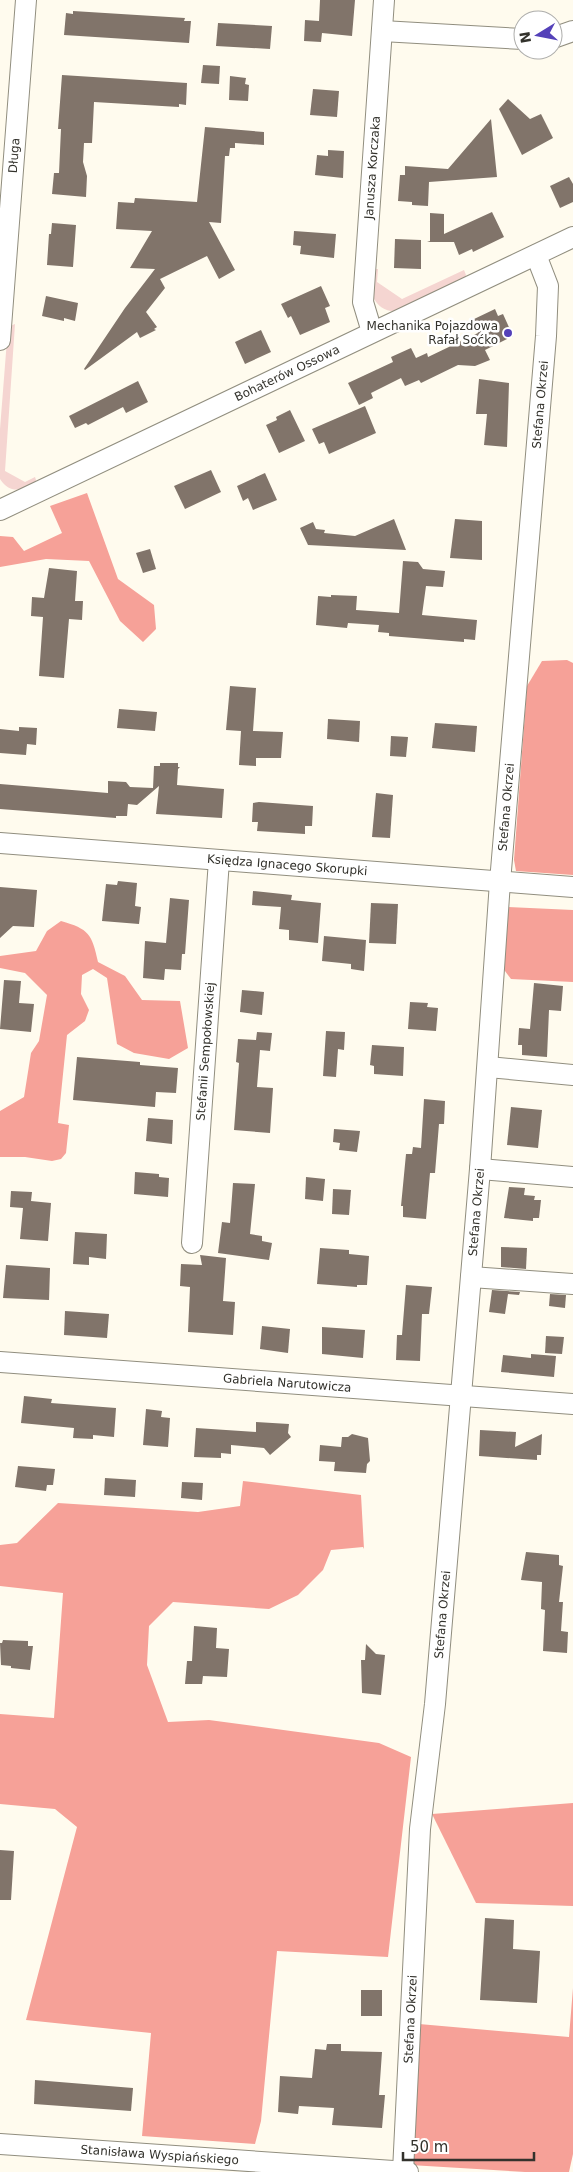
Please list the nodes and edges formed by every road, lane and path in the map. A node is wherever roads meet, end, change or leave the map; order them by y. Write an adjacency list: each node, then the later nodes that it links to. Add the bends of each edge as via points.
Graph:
1 (26, 0): 8 (street, Długa)
2 (384, 0): 3 (street, Janusza Korczaka)
3 (382, 31): 4 (street); 7 (street, Janusza Korczaka, via 363,302)
4 (513, 38)
5 (573, 237): 6 (street, Bohaterów Ossowa)
6 (536, 255): 7 (street, Bohaterów Ossowa); 12 (street, Stefana Okrzei, via 548,286 546,336)
7 (372, 332): 9 (street, Bohaterów Ossowa)
8 (0, 340)
9 (0, 510)
10 (0, 843): 11 (street, Księdza Ignacego Skorupki)
11 (219, 860): 12 (street, Księdza Ignacego Skorupki); 18 (street, Stefanii Sempołowskiej)
12 (500, 882): 13 (street, Księdza Ignacego Skorupki); 14 (street, Stefana Okrzei)
13 (573, 888)
14 (488, 1066): 15 (street); 16 (street, Stefana Okrzei)
15 (573, 1075)
16 (480, 1169): 17 (street); 19 (street, Stefana Okrzei)
17 (573, 1177)
18 (192, 1243)
19 (471, 1277): 20 (street); 22 (street, Stefana Okrzei)
20 (573, 1284)
21 (0, 1362): 22 (street, Gabriela Narutowicza)
22 (460, 1396): 23 (street, Gabriela Narutowicza); 25 (street, Stefana Okrzei, via 435,1704 420,1830)
23 (573, 1404)
24 (0, 2144): 25 (street, Stanisława Wyspiańskiego)
25 (403, 2172): 26 (street, Stanisława Wyspiańskiego)
26 (408, 2172)

